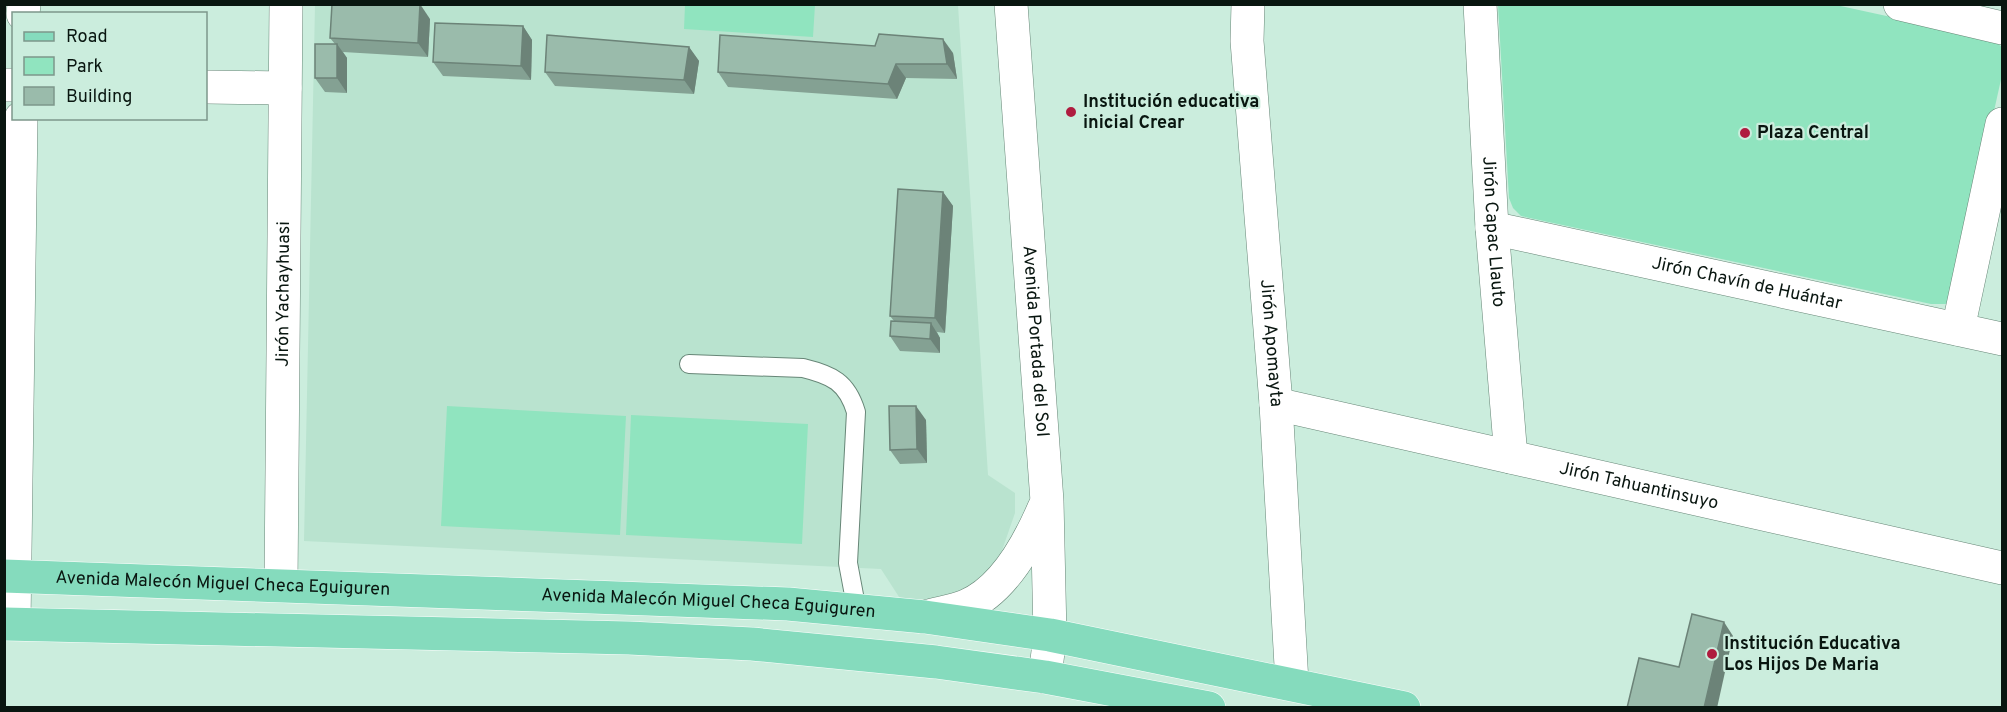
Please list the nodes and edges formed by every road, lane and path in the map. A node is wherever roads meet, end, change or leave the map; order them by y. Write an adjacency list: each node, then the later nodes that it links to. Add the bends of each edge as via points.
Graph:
1 (286, 4): 8 (street, Jirón Yachayhuasi)
2 (1011, 4): 18 (street, Avenida Portada del Sol)
3 (1248, 4): 16 (street, Jirón Apomayta, via 1247,41)
4 (1480, 4): 11 (street, Jirón Capac Llauto)
5 (1900, 4): 6 (street)
6 (2002, 28)
7 (207, 87): 8 (street)
8 (285, 88): 21 (street, Jirón Yachayhuasi)
9 (21, 120): 12 (street)
10 (2002, 123): 13 (street)
11 (1492, 228): 13 (street, Jirón Chavín de Huántar); 17 (street, Jirón Capac Llauto)
12 (11, 320): 20 (street)
13 (1958, 329): 14 (street, Jirón Chavín de Huántar)
14 (2002, 339)
15 (689, 364): 22 (lane, via 803,368 839,382 850,394 856,412 848,563)
16 (1276, 405): 17 (street, Jirón Tahuantinsuyo); 27 (street, Jirón Apomayta)
17 (1511, 457): 19 (street, Jirón Tahuantinsuyo)
18 (1047, 501): 23 (street, via 1017,562 995,585 968,605); 25 (street, Avenida Portada del Sol)
19 (2002, 568)
20 (10, 576): 21 (main road, Avenida Malecón Miguel Checa Eguiguren); 24 (street)
21 (281, 585): 22 (main road, Avenida Malecón Miguel Checa Eguiguren, via 788,604)
22 (856, 610): 23 (main road, Avenida Malecón Miguel Checa Eguiguren)
23 (925, 617): 25 (main road, Avenida Malecón Miguel Checa Eguiguren)
24 (9, 624): 26 (main road, Avenida Malecón Miguel Checa Eguiguren, via 752,644)
25 (1050, 635): 26 (street, Avenida Portada del Sol); 27 (main road, Avenida Malecón Miguel Checa Eguiguren)
26 (1045, 677): 28 (main road, Avenida Malecón Miguel Checa Eguiguren)
27 (1292, 683): 29 (main road, Avenida Malecón Miguel Checa Eguiguren)
28 (1209, 708)
29 (1404, 708)

